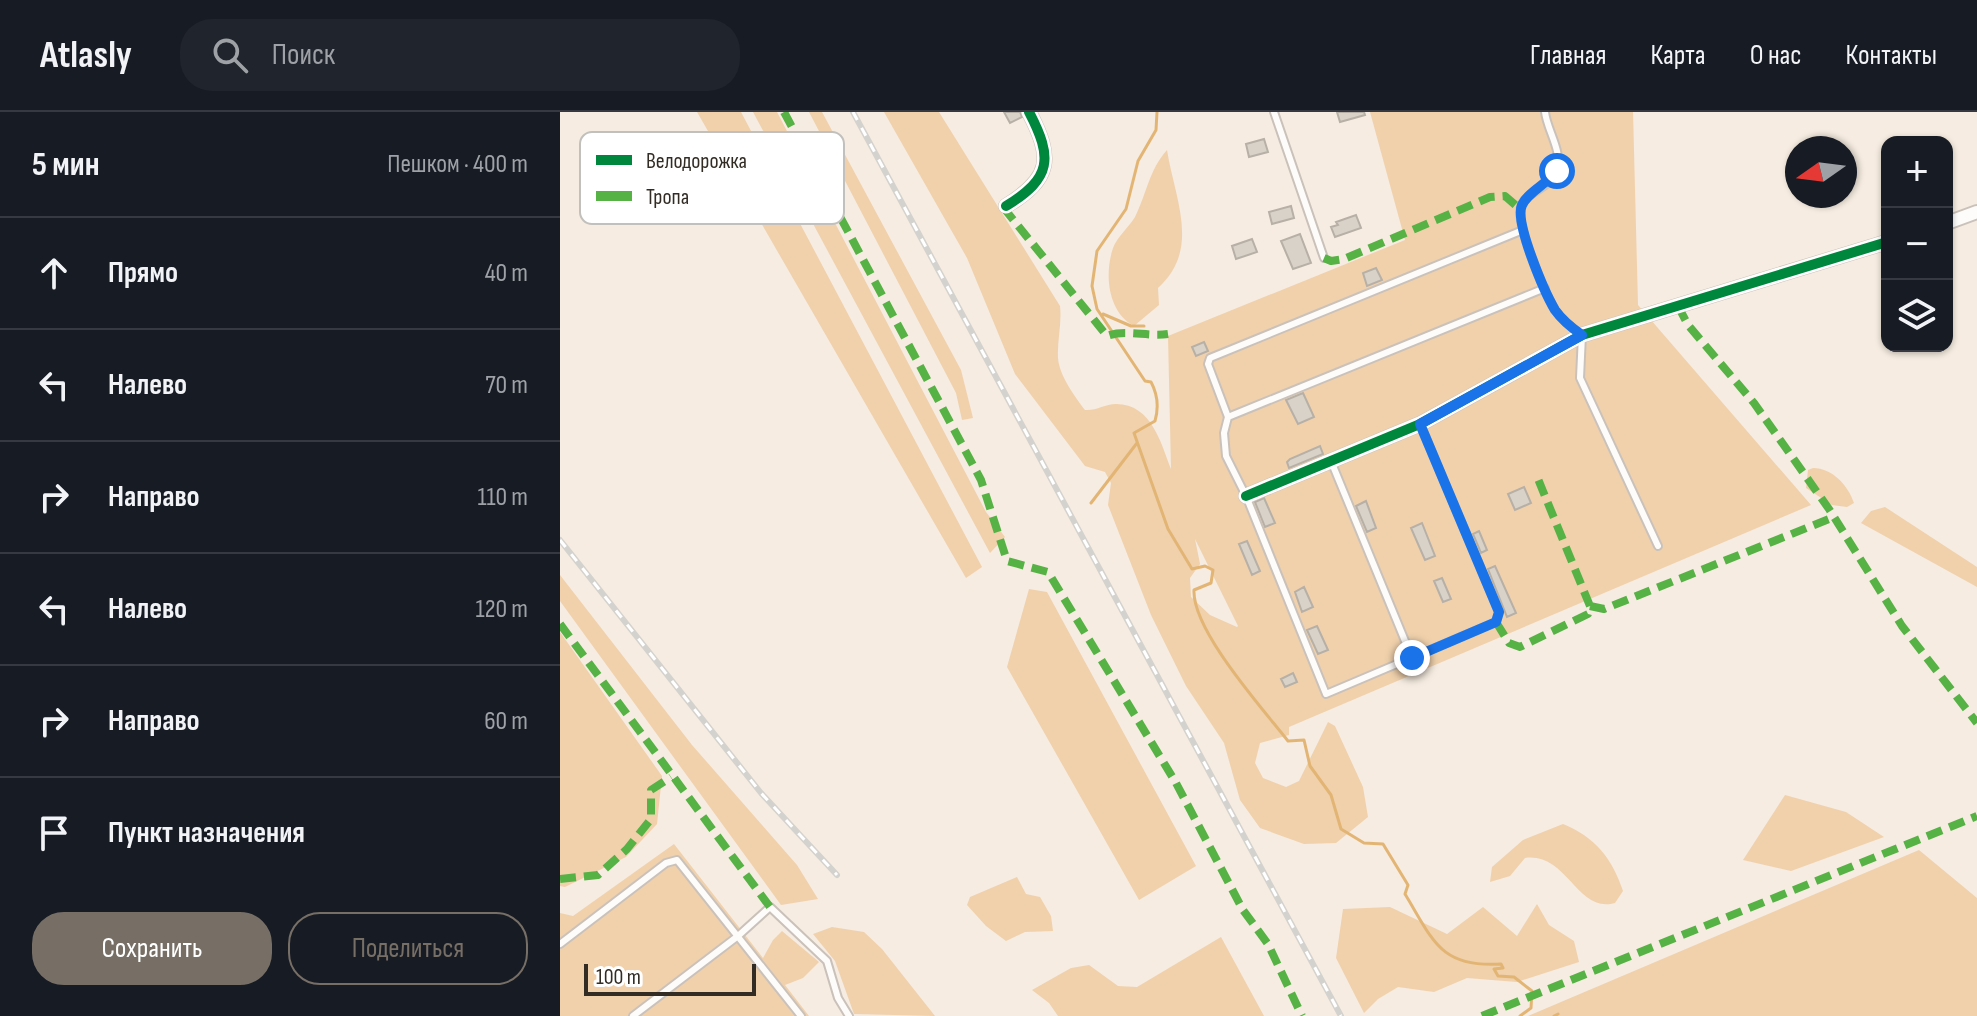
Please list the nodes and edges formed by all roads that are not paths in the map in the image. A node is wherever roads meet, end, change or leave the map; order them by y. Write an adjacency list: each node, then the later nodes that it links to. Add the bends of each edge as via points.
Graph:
1 (1029, 112): 4 (street, via 1047,156 1043,175 1029,192)
2 (1274, 112): 9 (lane)
3 (1545, 112): 7 (lane, via 1558,154 1557,171 1524,200)
4 (1006, 206)
5 (1977, 212): 6 (street)
6 (1953, 221)
7 (1523, 230): 10 (lane); 12 (lane, via 1215,353 1208,364)
8 (1881, 244): 11 (street)
9 (1324, 258)
10 (1545, 288): 11 (lane, via 1556,312); 12 (lane)
11 (1582, 335): 13 (street); 16 (lane, via 1580,378)
12 (1228, 417): 15 (lane, via 1226,456)
13 (1420, 424): 14 (street); 17 (lane, via 1499,612 1496,622)
14 (1331, 461): 15 (street); 17 (lane)
15 (1246, 496): 17 (lane, via 1326,694)
16 (1658, 546)
17 (1412, 658)
18 (738, 936): 19 (lane, via 683,864 672,861); 20 (lane); 21 (lane); 22 (lane, via 770,907 827,961)
19 (560, 944)
20 (796, 1014)
21 (633, 1016)
22 (849, 1016)

